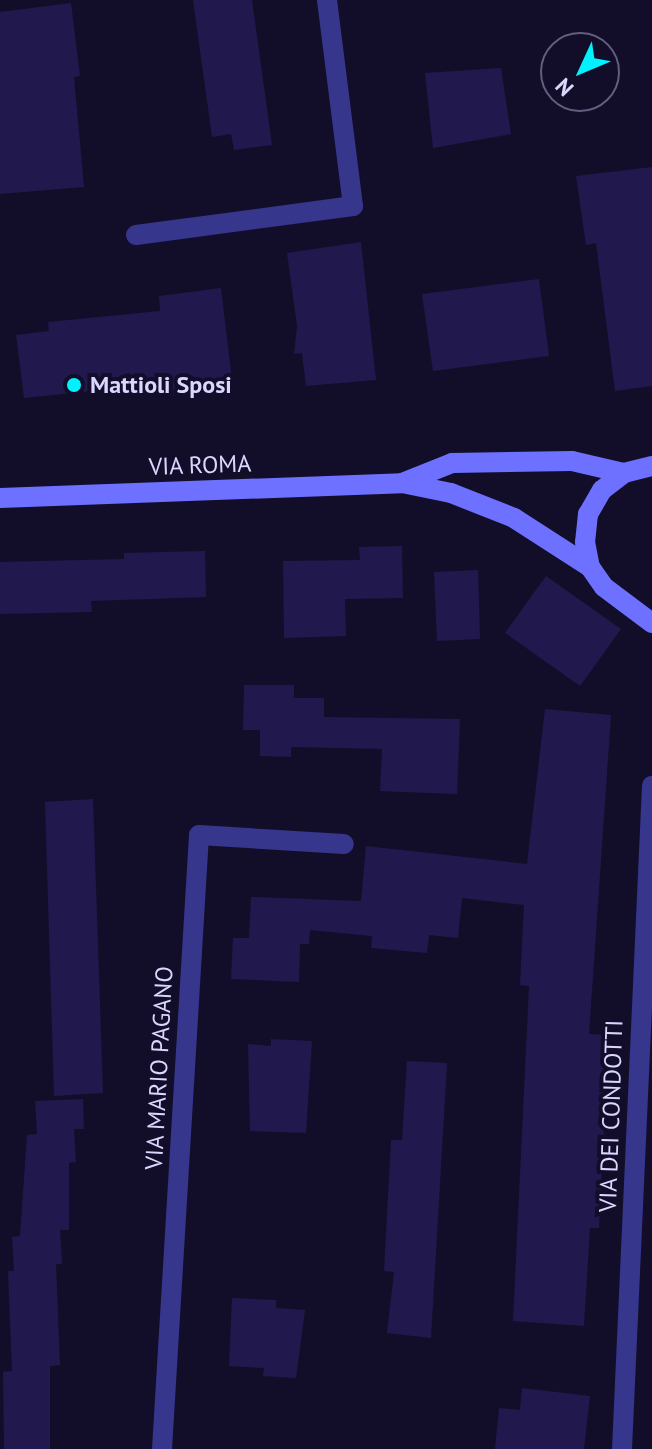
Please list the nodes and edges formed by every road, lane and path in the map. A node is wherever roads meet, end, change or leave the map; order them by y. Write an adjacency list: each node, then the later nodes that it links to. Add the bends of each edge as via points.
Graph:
1 (327, 0): 2 (street, via 353,206)
2 (136, 235)
3 (652, 466): 4 (main road)
4 (624, 473): 5 (main road, VIA ROMA, via 572,461 452,463); 7 (main road, via 602,490 588,514 585,542)
5 (402, 483): 6 (main road, VIA ROMA); 7 (main road, VIA ROMA, via 451,493 514,518)
6 (0, 498)
7 (590, 567): 8 (main road, VIA ROMA, via 624,607)
8 (652, 623)
9 (652, 786): 12 (street, VIA DEI CONDOTTI)
10 (344, 844): 11 (street, VIA MARIO PAGANO, via 199,835)
11 (162, 1449)
12 (622, 1449)

